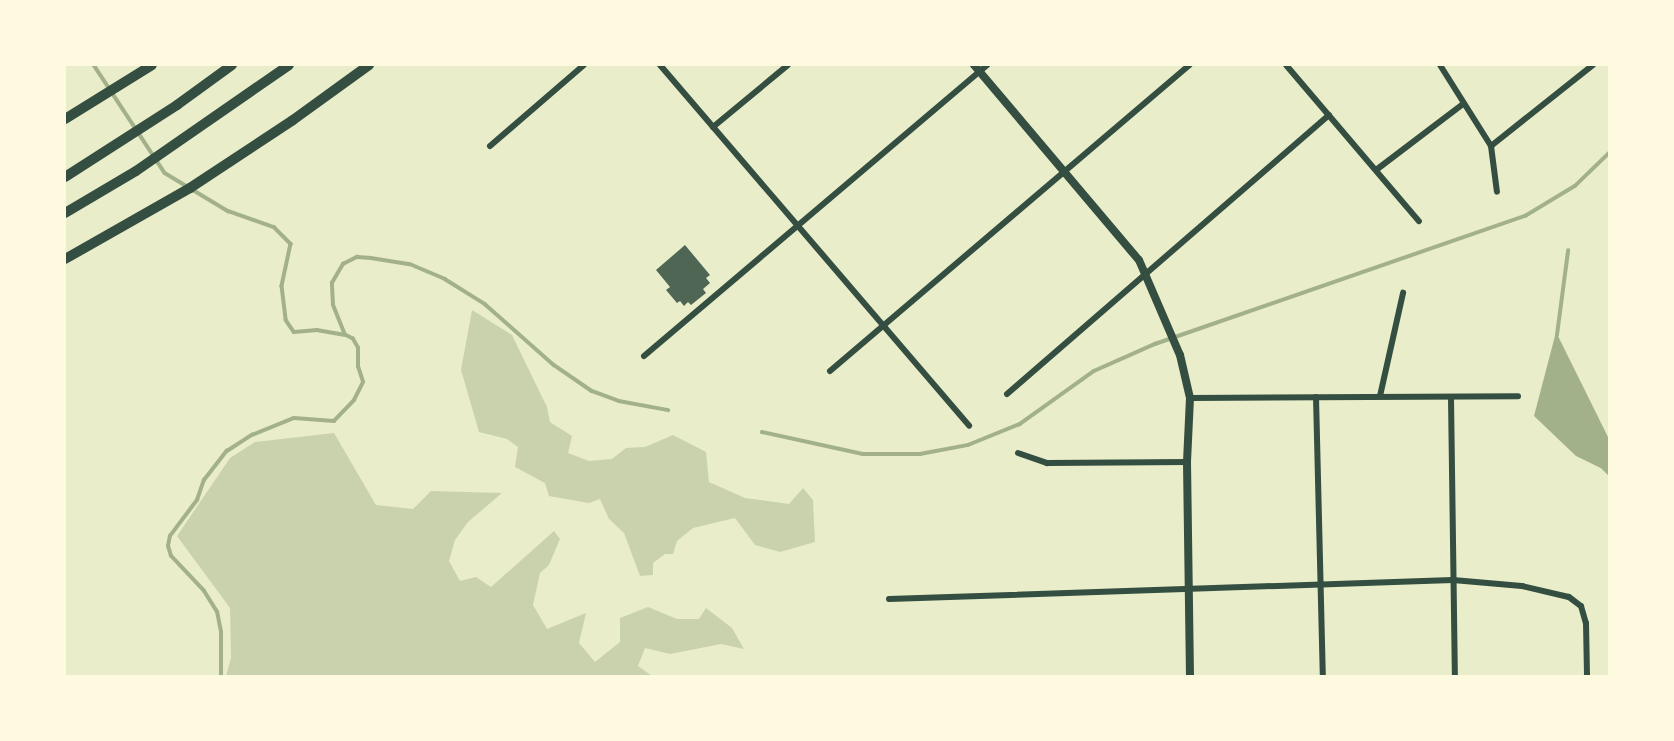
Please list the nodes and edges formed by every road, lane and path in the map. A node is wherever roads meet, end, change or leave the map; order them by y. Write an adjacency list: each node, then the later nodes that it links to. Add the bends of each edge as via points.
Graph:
1 (232, 65): 21 (highway)
2 (289, 65): 23 (highway, via 136,171)
3 (369, 65): 26 (main road, via 190,188)
4 (584, 65): 17 (street)
5 (660, 65): 16 (street)
6 (788, 65): 16 (street)
7 (1190, 65): 20 (street)
8 (1286, 65): 14 (street)
9 (1440, 65): 13 (street)
10 (1593, 65): 18 (street)
11 (980, 67): 20 (street); 25 (street)
12 (148, 68): 15 (main road)
13 (1463, 104): 18 (street); 19 (street)
14 (1329, 115): 19 (street); 27 (street)
15 (65, 119)
16 (713, 127): 25 (street)
17 (490, 146)
18 (1491, 146): 22 (street)
19 (1377, 170): 24 (street)
20 (1065, 173): 27 (street); 29 (street)
21 (65, 177)
22 (1497, 192)
23 (65, 213)
24 (1419, 220)
25 (797, 226): 29 (street); 30 (street)
26 (65, 259)
27 (1147, 272): 32 (street); 36 (street, via 1180,355)
28 (1403, 293): 33 (street)
29 (884, 326): 31 (street); 38 (street)
30 (644, 356)
31 (830, 372)
32 (1007, 394)
33 (1380, 396): 35 (street); 37 (street)
34 (1518, 396): 37 (street)
35 (1316, 397): 36 (street); 42 (street)
36 (1190, 398): 40 (street)
37 (1451, 398): 41 (street)
38 (969, 426)
39 (1018, 453): 40 (street, via 1047,463)
40 (1187, 462): 43 (street)
41 (1453, 580): 42 (street); 47 (street); 48 (street, via 1522,586 1569,597 1581,606 1586,622)
42 (1321, 583): 43 (street); 46 (street)
43 (1190, 589): 44 (street); 45 (street)
44 (889, 599)
45 (1190, 676)
46 (1323, 676)
47 (1455, 676)
48 (1587, 676)

